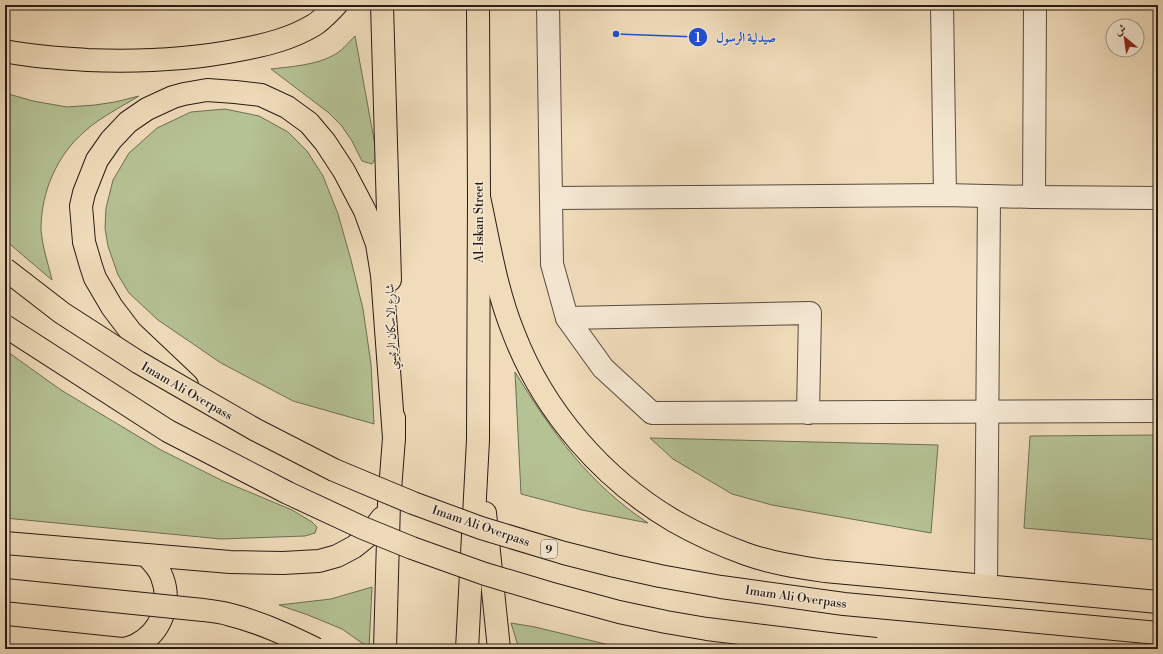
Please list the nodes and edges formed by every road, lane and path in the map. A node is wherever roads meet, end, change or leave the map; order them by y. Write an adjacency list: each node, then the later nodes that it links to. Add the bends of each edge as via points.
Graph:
1 (336, 5): 7 (main road, via 315,25 293,36 265,45 224,53 171,60 112,61 57,58)
2 (382, 5): 21 (main road, شارع الاسكان الرئيسي)
3 (478, 5): 10 (main road, Al-Iskan Street)
4 (548, 5): 11 (street)
5 (942, 5): 8 (street)
6 (1035, 5): 12 (street)
7 (6, 50)
8 (945, 195): 9 (street); 11 (street)
9 (989, 196): 12 (street); 19 (street)
10 (480, 197): 22 (main road, Al-Iskan Street); 26 (main road, via 499,292 514,335 533,376 557,414 582,445 610,474 641,499 674,521 710,540 786,565)
11 (552, 198): 15 (street, via 552,264)
12 (1034, 198): 13 (street)
13 (1158, 198)
14 (5, 269): 17 (main road, Imam Ali Overpass / 9, bridge, via 62,313 138,362)
15 (567, 318): 20 (street, via 603,368 652,414); 20 (street, via 810,313)
16 (5, 326): 36 (main road, bridge, via 168,431 288,493 412,548 485,574 646,618 707,629)
17 (204, 400): 21 (main road, bridge, via 131,332 112,307 91,266 84,242 81,206 97,160 120,129 138,114 184,94 207,90 260,95 287,107 309,123 344,171 365,210 377,244 382,275); 29 (main road, Imam Ali Overpass / 9, bridge, via 334,470 413,503 481,528 608,564 721,587 844,604)
18 (1158, 411): 19 (street)
19 (987, 412): 20 (street); 26 (street)
20 (808, 413)
21 (394, 438): 23 (main road, شارع الاسكان الرئيسي)
22 (478, 440): 34 (main road); 35 (main road)
23 (389, 503): 25 (main road, via 381,520 359,543 337,556 319,561 230,562); 33 (main road, شارع الاسكان الرئيسي)
24 (5, 543): 25 (main road)
25 (146, 555): 31 (main road, via 155,564 166,589 163,616 148,637 136,645)
26 (986, 586): 28 (main road)
27 (5, 590): 32 (main road, bridge, via 230,614 253,621)
28 (1158, 602)
29 (1158, 633)
30 (5, 637): 31 (main road)
31 (123, 649)
32 (316, 649)
33 (385, 649)
34 (467, 649)
35 (499, 649)
36 (876, 649)

